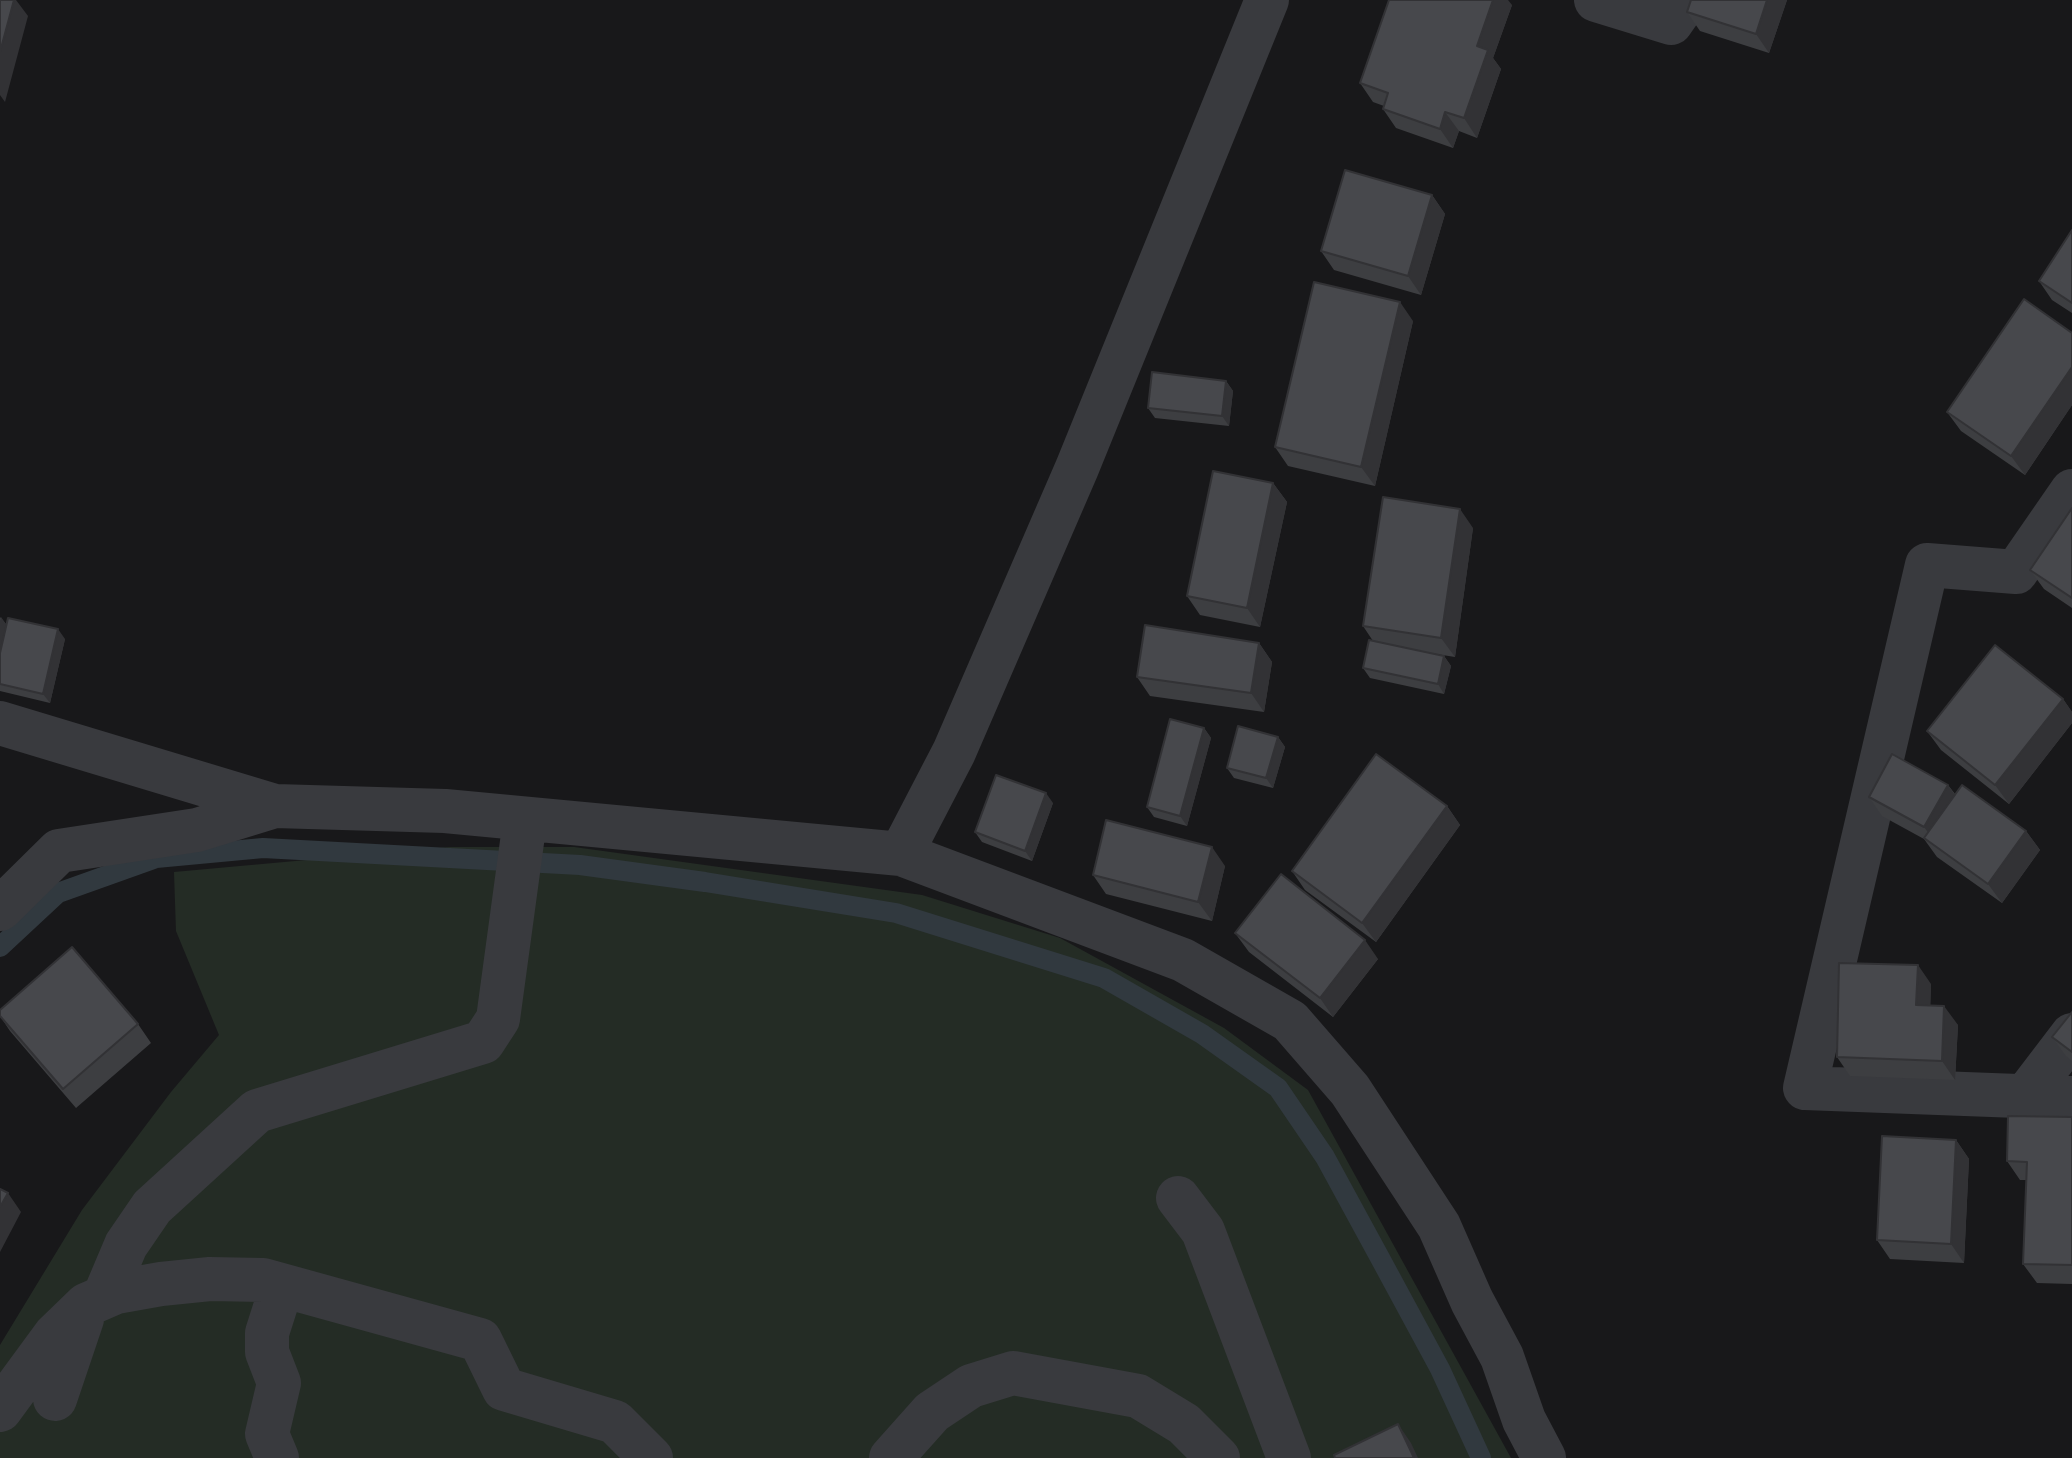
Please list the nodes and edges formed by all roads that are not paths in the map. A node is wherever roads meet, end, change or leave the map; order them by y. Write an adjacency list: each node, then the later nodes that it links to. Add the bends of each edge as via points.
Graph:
1 (1267, 0): 8 (street, via 1077,468 954,752)
2 (1596, 0): 3 (street, via 1671,23)
3 (1687, 0)
4 (2072, 491): 11 (street, via 2016,572 1927,565 1805,1088)
5 (0, 723): 6 (street)
6 (275, 806): 7 (street, via 445,811); 9 (street, via 197,830 59,851)
7 (525, 820): 8 (street); 15 (street, via 498,1019 483,1042 257,1111 152,1207)
8 (901, 854): 23 (street, via 1183,960 1290,1021 1350,1090 1439,1226)
9 (0, 909)
10 (2072, 1035): 11 (street)
11 (2027, 1094): 12 (street)
12 (2072, 1098)
13 (1178, 1198): 22 (street, via 1203,1231)
14 (282, 1286): 15 (street, via 263,1280 210,1279 161,1284); 18 (street, via 267,1333 267,1352 279,1383 267,1434); 19 (street, via 480,1340 504,1389 615,1422)
15 (95, 1301): 16 (street); 17 (street, via 55,1335)
16 (55, 1399)
17 (0, 1410)
18 (277, 1458)
19 (651, 1458)
20 (891, 1458): 21 (street, via 932,1412 971,1386 1013,1373 1138,1396 1184,1424)
21 (1218, 1458)
22 (1289, 1458)
23 (1544, 1458)

